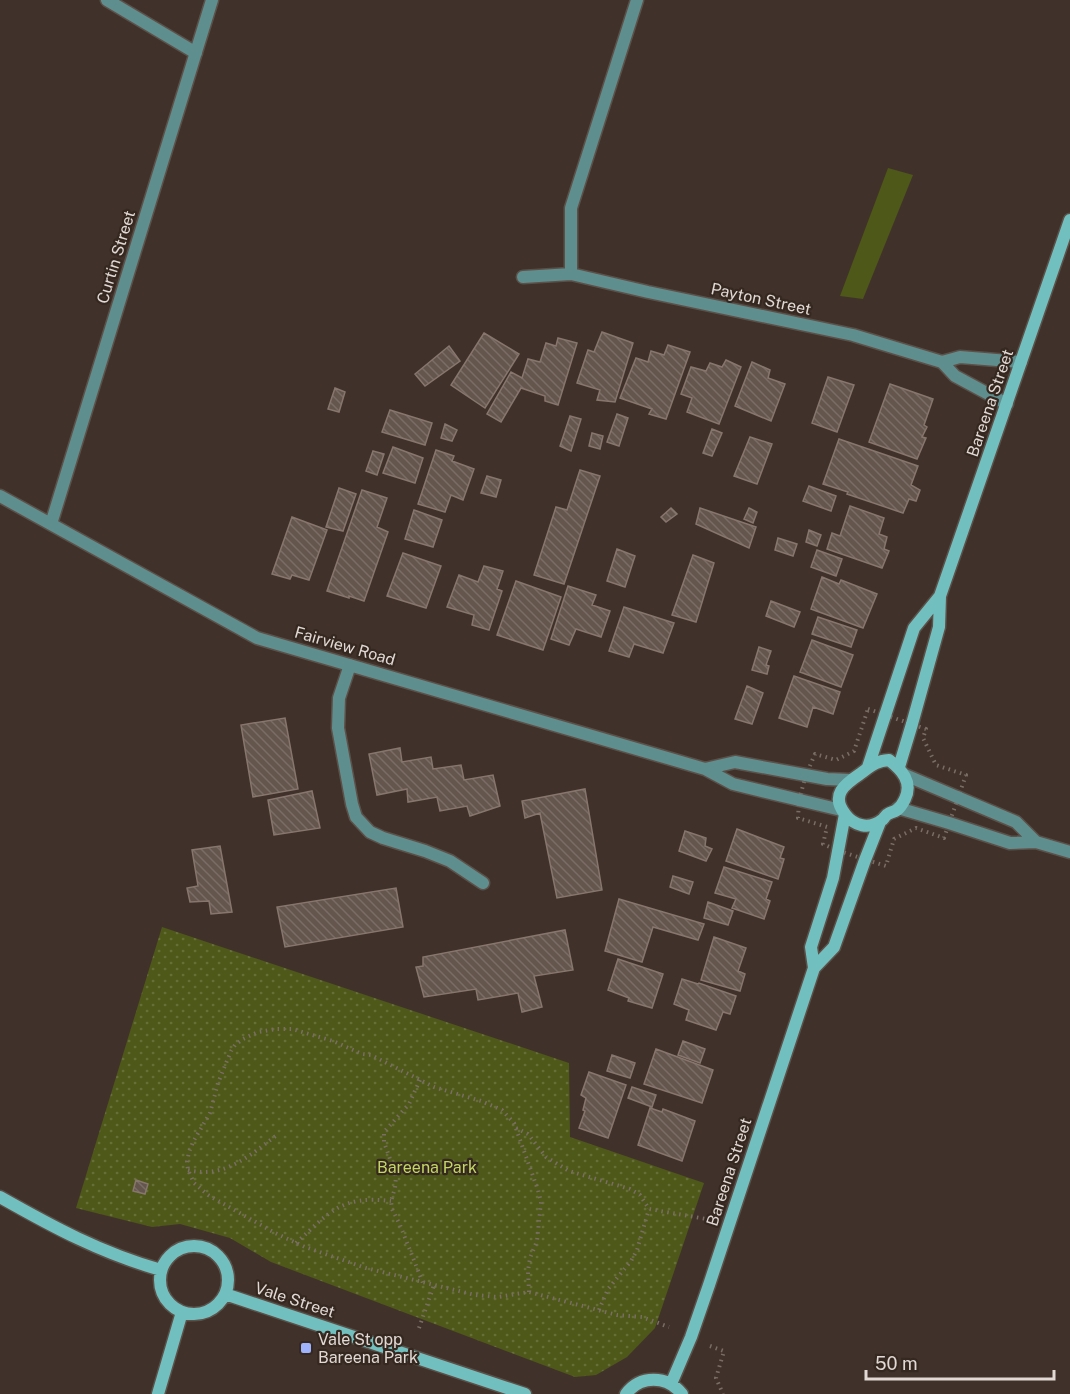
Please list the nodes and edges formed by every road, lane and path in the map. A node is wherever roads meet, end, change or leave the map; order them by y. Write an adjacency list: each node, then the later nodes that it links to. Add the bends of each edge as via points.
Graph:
1 (106, 0): 4 (street)
2 (212, 0): 4 (street, Curtin Street)
3 (637, 0): 6 (street, via 571,208)
4 (196, 53): 12 (street, Curtin Street)
5 (1070, 220): 9 (main road, Bareena Street)
6 (571, 274): 7 (street, Payton Street); 8 (street, Payton Street, via 853,335)
7 (523, 277)
8 (942, 362): 9 (street, Payton Street, via 960,357); 10 (street, Payton Street, via 955,376)
9 (1021, 362): 10 (main road, Bareena Street)
10 (1007, 404): 13 (main road, Bareena Street)
11 (0, 496): 12 (street, Fairview Road)
12 (51, 524): 14 (street, Fairview Road, via 257,638)
13 (940, 596): 15 (main road, Bareena Street, via 914,628); 17 (main road, Bareena Street, via 939,627)
14 (350, 665): 16 (street, Fairview Road); 24 (street, via 339,698 338,728 356,817 370,832 450,861)
15 (868, 767): 17 (main road, via 889,760); 18 (main road)
16 (705, 769): 18 (street, Fairview Road, via 735,762); 20 (street, Fairview Road, via 733,783)
17 (902, 771): 19 (main road, via 908,785 907,795); 22 (street, via 1016,822)
18 (849, 780): 20 (main road, via 839,799)
19 (898, 808): 21 (main road); 22 (street, via 1010,843)
20 (843, 812): 21 (main road, via 861,826); 25 (main road, Bareena Street, via 833,878 811,947)
21 (880, 822): 25 (main road, Bareena Street, via 834,947)
22 (1036, 842): 23 (street)
23 (1070, 852)
24 (483, 883)
25 (814, 968): 33 (main road, Bareena Street)
26 (420, 1080): 27 (path, via 502,1110); 29 (path, via 371,1055 314,1035 292,1029 258,1032 231,1051 210,1113 189,1152); 31 (path, via 409,1104 384,1132 396,1176)
27 (516, 1128): 32 (path, via 528,1134 546,1157 569,1171 630,1189 640,1195); 38 (path, via 541,1202 537,1240 528,1271)
28 (277, 1135): 29 (path, via 232,1167 201,1173)
29 (188, 1170): 34 (path, via 194,1183 208,1194)
30 (0, 1197): 35 (main road, via 88,1244)
31 (391, 1201): 34 (path, via 354,1201 340,1206); 36 (path)
32 (649, 1209): 33 (path); 40 (path, via 637,1250 608,1289)
33 (730, 1223): 45 (main road, Bareena Street)
34 (296, 1243): 36 (path)
35 (161, 1270): 39 (main road, via 173,1251 183,1246 206,1247 223,1261 228,1283); 41 (main road, via 159,1280 165,1300)
36 (423, 1283): 37 (path)
37 (434, 1285): 38 (path, via 498,1297); 43 (path)
38 (529, 1292): 40 (path)
39 (225, 1294): 41 (main road, via 212,1309); 47 (main road, Vale Street)
40 (599, 1310): 42 (path, via 642,1317)
41 (182, 1312): 46 (main road)
42 (669, 1327)
43 (419, 1328)
44 (710, 1346): 50 (path, via 724,1350 716,1378)
45 (671, 1384): 48 (main road, via 648,1380 637,1383); 49 (main road)
46 (158, 1394)
47 (525, 1394)
48 (626, 1394)
49 (682, 1394)
50 (723, 1394)

